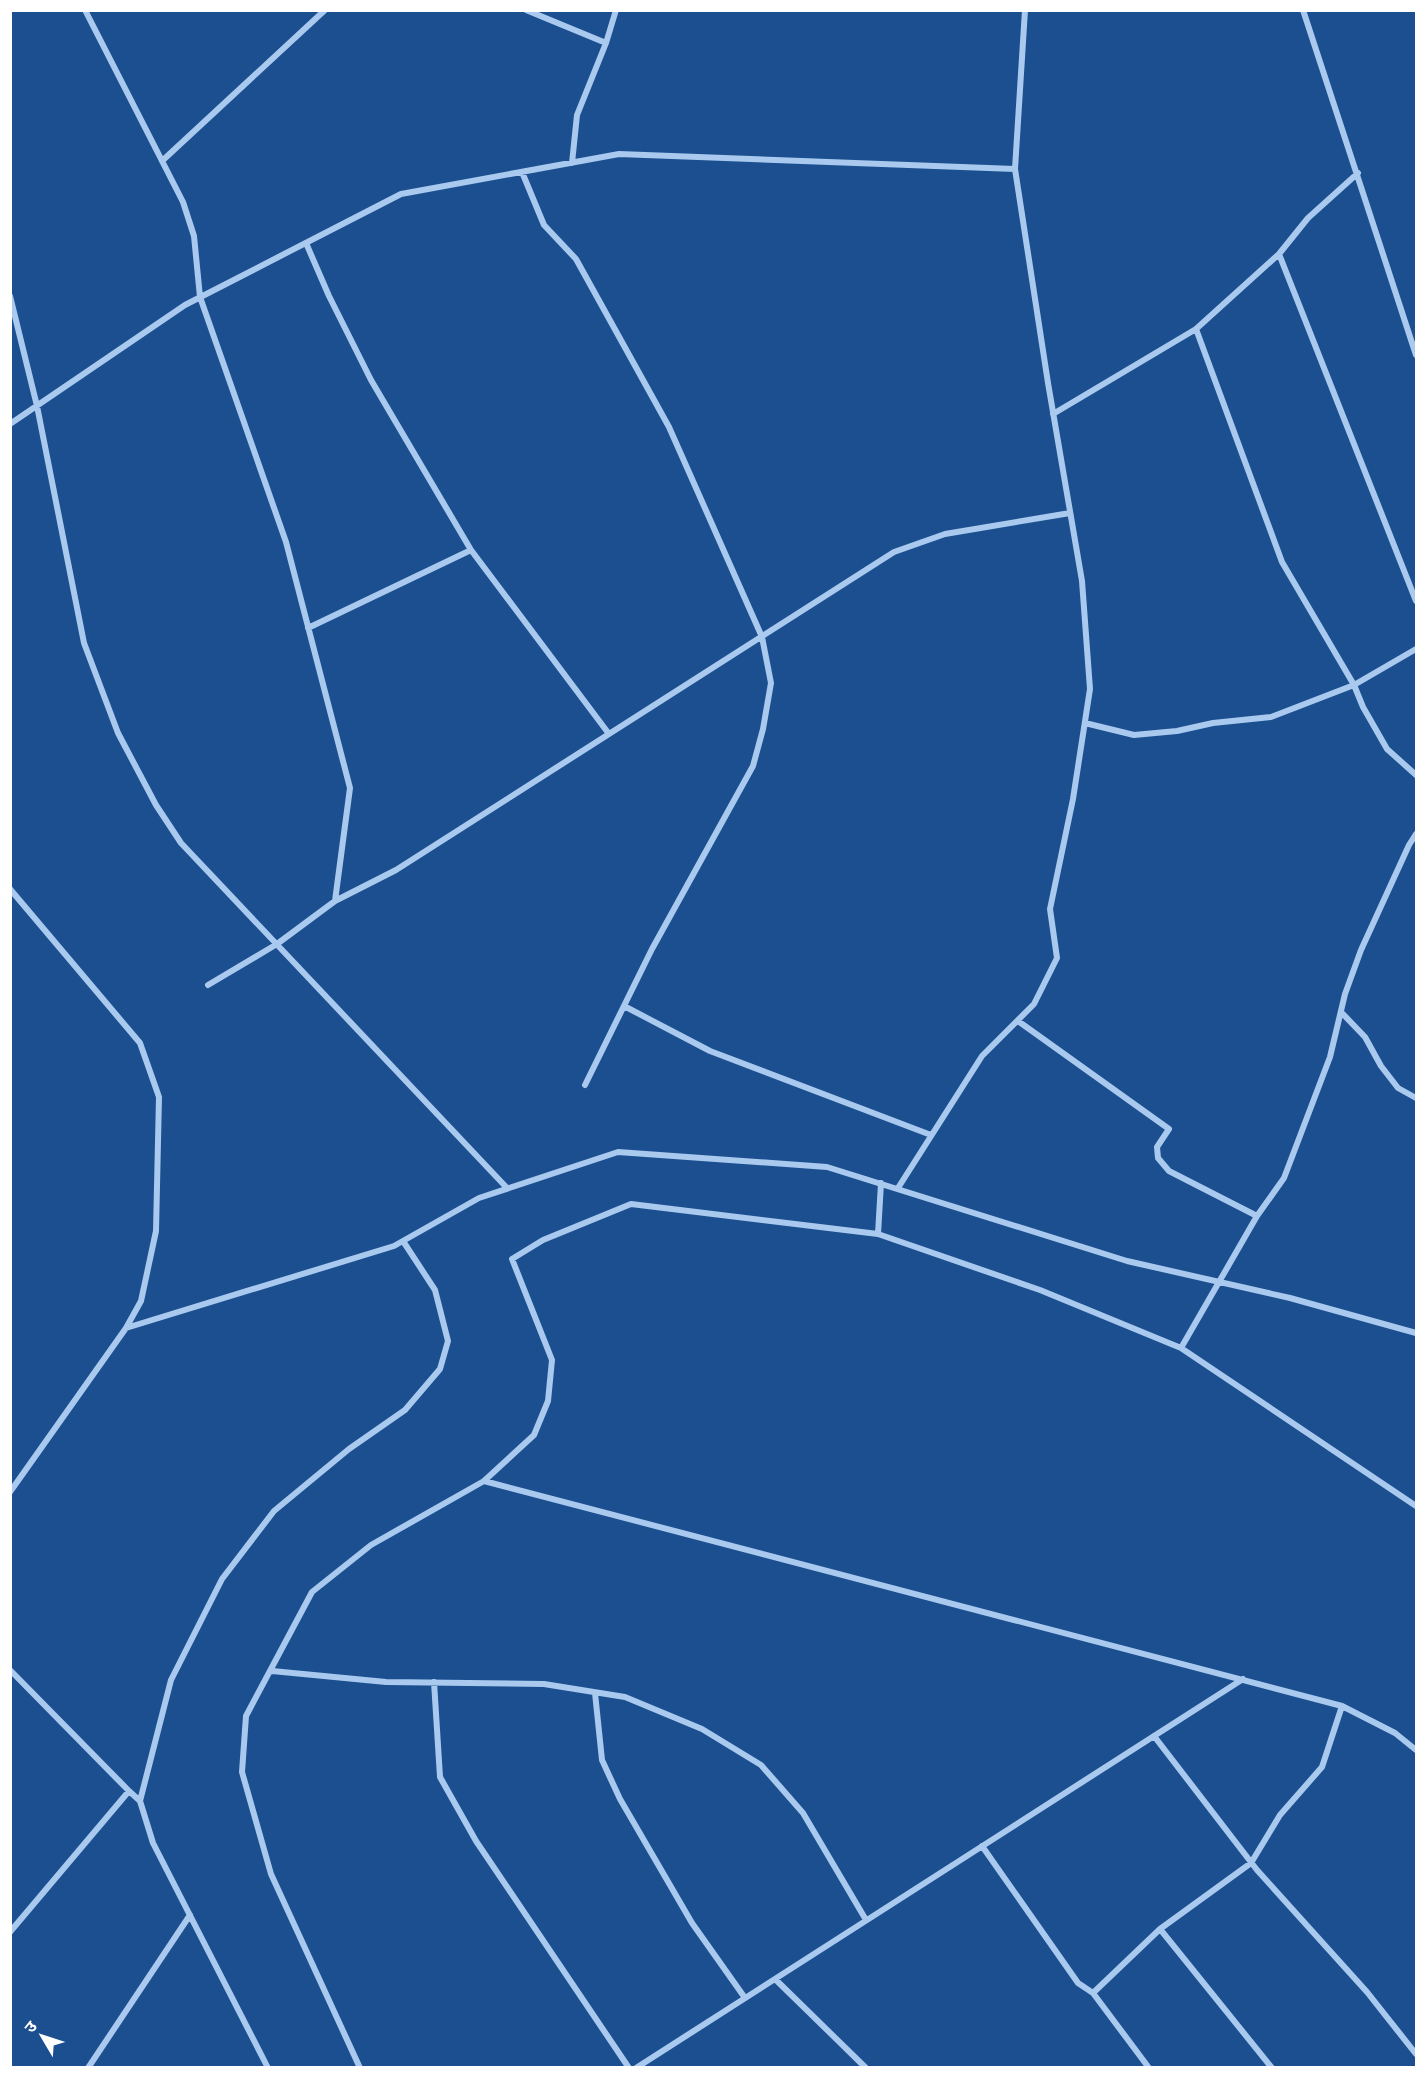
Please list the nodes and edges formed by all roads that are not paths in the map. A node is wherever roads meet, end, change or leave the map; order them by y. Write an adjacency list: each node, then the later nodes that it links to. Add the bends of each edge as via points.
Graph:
1 (86, 10): 8 (street)
2 (325, 10): 8 (street)
3 (526, 10): 7 (street)
4 (616, 10): 7 (street)
5 (1025, 10): 10 (street)
6 (1304, 10): 12 (street)
7 (606, 43): 9 (street, via 578,115)
8 (162, 161): 16 (street, via 183,202 194,236)
9 (572, 163): 10 (street, via 619,154); 11 (street)
10 (1015, 169): 20 (street)
11 (522, 171): 13 (street, via 401,194); 26 (street, via 544,225 576,259 669,427)
12 (1358, 173): 14 (street, via 1308,218); 18 (street)
13 (306, 243): 16 (street); 23 (street, via 371,380)
14 (1280, 254): 17 (street); 24 (street)
15 (10, 296): 19 (street)
16 (200, 297): 19 (street); 25 (street, via 286,542)
17 (1196, 328): 20 (street); 28 (street, via 1282,562)
18 (1416, 355)
19 (37, 406): 21 (street); 35 (street, via 84,643 118,733 181,843)
20 (1053, 414): 22 (street)
21 (10, 424)
22 (1070, 513): 26 (street, via 945,534 894,552); 29 (street, via 1082,581 1090,689)
23 (471, 550): 25 (street); 30 (street)
24 (1416, 601)
25 (308, 628): 34 (street, via 350,788)
26 (762, 637): 30 (street); 37 (street, via 771,682 753,766)
27 (1416, 649): 28 (street)
28 (1354, 685): 29 (street, via 1271,717 1178,731 1134,735); 31 (street, via 1387,749)
29 (1085, 723): 39 (street, via 1050,909 1056,958 1034,1004)
30 (609, 734): 34 (street, via 396,870)
31 (1416, 775)
32 (1416, 834): 38 (street, via 1361,950)
33 (10, 889): 50 (street, via 140,1043 159,1097 156,1232 141,1301)
34 (335, 901): 35 (street)
35 (278, 945): 36 (street); 44 (street)
36 (208, 985)
37 (624, 1006): 40 (street); 42 (street, via 710,1051)
38 (1341, 1012): 41 (street, via 1365,1037 1398,1088); 46 (street, via 1330,1057 1284,1178)
39 (1018, 1021): 42 (street, via 982,1056); 46 (street, via 1169,1129 1157,1147 1158,1158 1168,1172)
40 (585, 1085)
41 (1416, 1098)
42 (931, 1135): 45 (street)
43 (881, 1183): 44 (street, via 827,1167 618,1152); 45 (street); 47 (street)
44 (507, 1188): 48 (street, via 479,1198)
45 (898, 1188): 49 (street, via 1127,1261)
46 (1257, 1216): 49 (street)
47 (878, 1234): 52 (street, via 1040,1290); 53 (street, via 631,1204 543,1240 512,1258 552,1360 548,1401 534,1435)
48 (403, 1241): 50 (street); 65 (street, via 435,1290 448,1341 440,1369 405,1410 349,1449 274,1511 222,1579 171,1680)
49 (1218, 1282): 51 (street); 52 (street)
50 (126, 1328): 54 (street)
51 (1416, 1333)
52 (1181, 1348): 55 (street)
53 (484, 1481): 57 (street, via 371,1545 312,1592); 58 (street)
54 (10, 1492)
55 (1416, 1506)
56 (10, 1670): 64 (street)
57 (272, 1671): 59 (street, via 386,1682); 78 (street, via 246,1716 242,1772 271,1874)
58 (1243, 1679): 61 (street); 62 (street)
59 (434, 1682): 60 (street, via 544,1684); 79 (street, via 440,1778 476,1841)
60 (595, 1693): 69 (street, via 625,1697 702,1729 761,1765 803,1814); 74 (street, via 602,1760 620,1799 692,1923)
61 (1342, 1706): 63 (street, via 1395,1733); 67 (street, via 1322,1767 1280,1815)
62 (1154, 1737): 66 (street); 67 (street)
63 (1416, 1750)
64 (129, 1791): 65 (street); 71 (street)
65 (140, 1801): 68 (street, via 153,1843)
66 (982, 1846): 69 (street); 73 (street, via 1078,1983)
67 (1251, 1863): 70 (street); 75 (street, via 1367,1992)
68 (190, 1915): 76 (street); 77 (street)
69 (866, 1920): 72 (street)
70 (1160, 1929): 73 (street); 83 (street)
71 (10, 1932)
72 (775, 1979): 74 (street); 81 (street)
73 (1093, 1993): 82 (street)
74 (745, 1998): 80 (street)
75 (1416, 2054)
76 (266, 2066)
77 (88, 2067)
78 (360, 2067)
79 (629, 2067)
80 (636, 2067)
81 (866, 2067)
82 (1149, 2067)
83 (1272, 2067)

